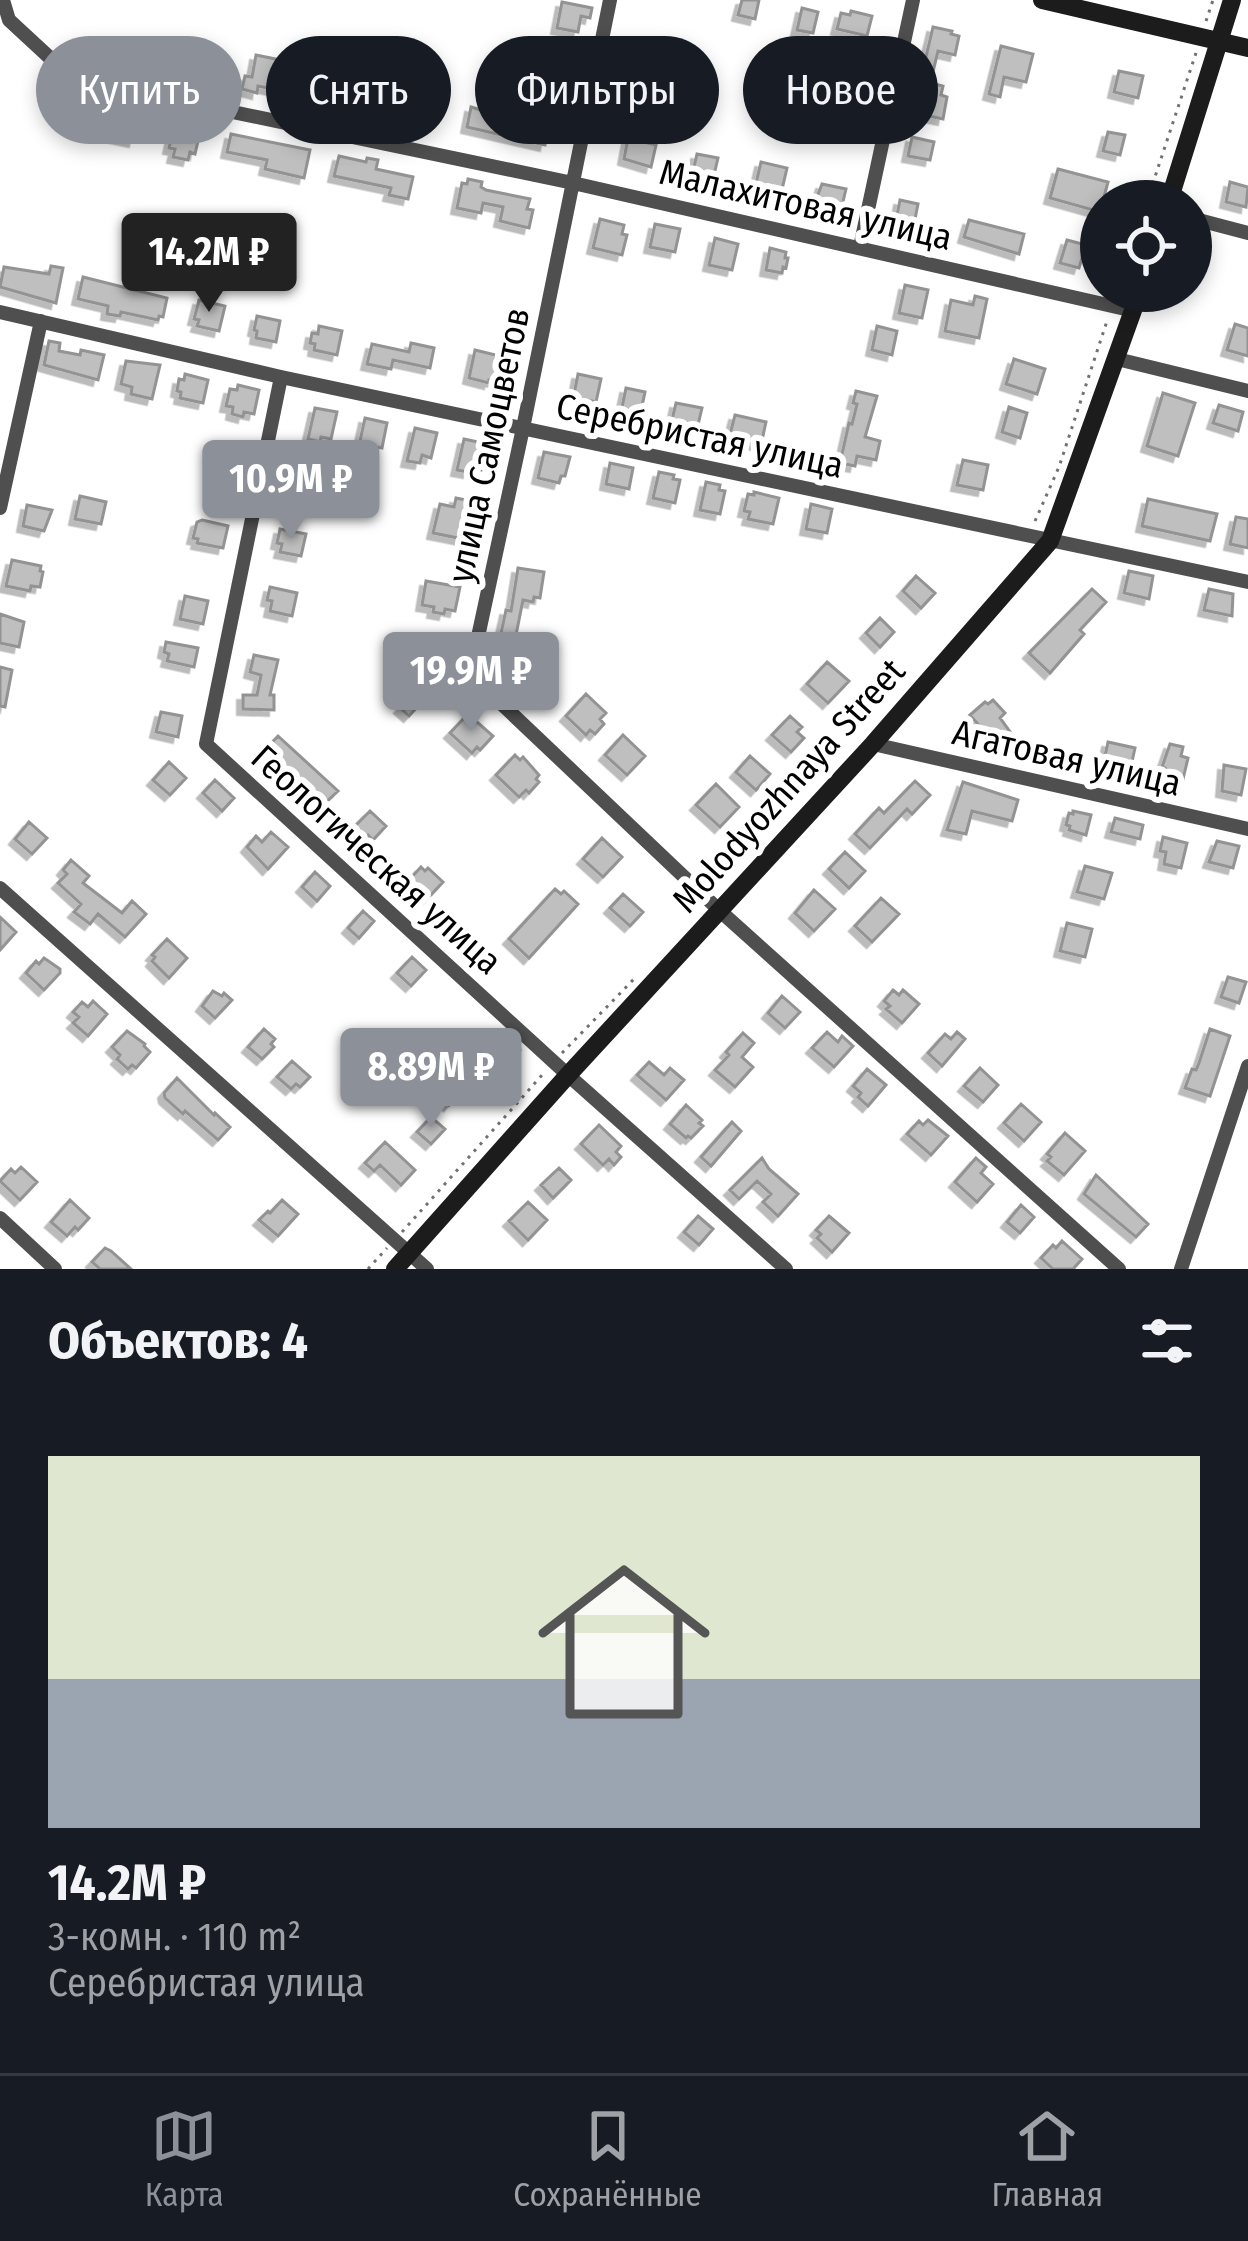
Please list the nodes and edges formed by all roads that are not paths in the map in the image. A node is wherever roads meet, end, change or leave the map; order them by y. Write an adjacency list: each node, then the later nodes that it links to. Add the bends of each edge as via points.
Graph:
1 (3, 0): 9 (street, Малахитовая улица, via 9,20 49,58 113,87)
2 (610, 0): 9 (street, улица Самоцветов)
3 (913, 0): 12 (street)
4 (1042, 0): 6 (street)
5 (1232, 0): 6 (street)
6 (1210, 39): 7 (street); 8 (street)
7 (1248, 48)
8 (1174, 180)
9 (573, 183): 12 (street, Малахитовая улица); 20 (street, улица Самоцветов)
10 (1212, 224): 11 (street)
11 (1248, 233)
12 (860, 247): 13 (street, Малахитовая улица)
13 (1080, 299)
14 (0, 312): 16 (street, Серебристая улица)
15 (1134, 312): 17 (street, Molodyozhnaya Street)
16 (41, 321): 18 (street, Серебристая улица); 21 (street)
17 (1117, 359): 19 (street); 22 (street, Molodyozhnaya Street)
18 (281, 377): 20 (street, Серебристая улица); 28 (street, Геологическая улица, via 206,744)
19 (1248, 391)
20 (524, 428): 22 (street, Серебристая улица); 27 (street, улица Самоцветов, via 470,674)
21 (0, 508)
22 (1050, 541): 23 (street, Серебристая улица); 24 (street, Molodyozhnaya Street)
23 (1248, 583)
24 (873, 744): 25 (street, Агатовая улица); 27 (street, Molodyozhnaya Street)
25 (1248, 829)
26 (0, 888): 31 (street)
27 (719, 910): 28 (street, Molodyozhnaya Street); 36 (street, улица Самоцветов)
28 (561, 1068): 31 (street, Molodyozhnaya Street); 35 (street, Геологическая улица)
29 (1247, 1070): 37 (street)
30 (0, 1218): 32 (street)
31 (402, 1246): 33 (street, Molodyozhnaya Street); 34 (street)
32 (56, 1269)
33 (395, 1269)
34 (427, 1269)
35 (786, 1269)
36 (1119, 1269)
37 (1181, 1269)

